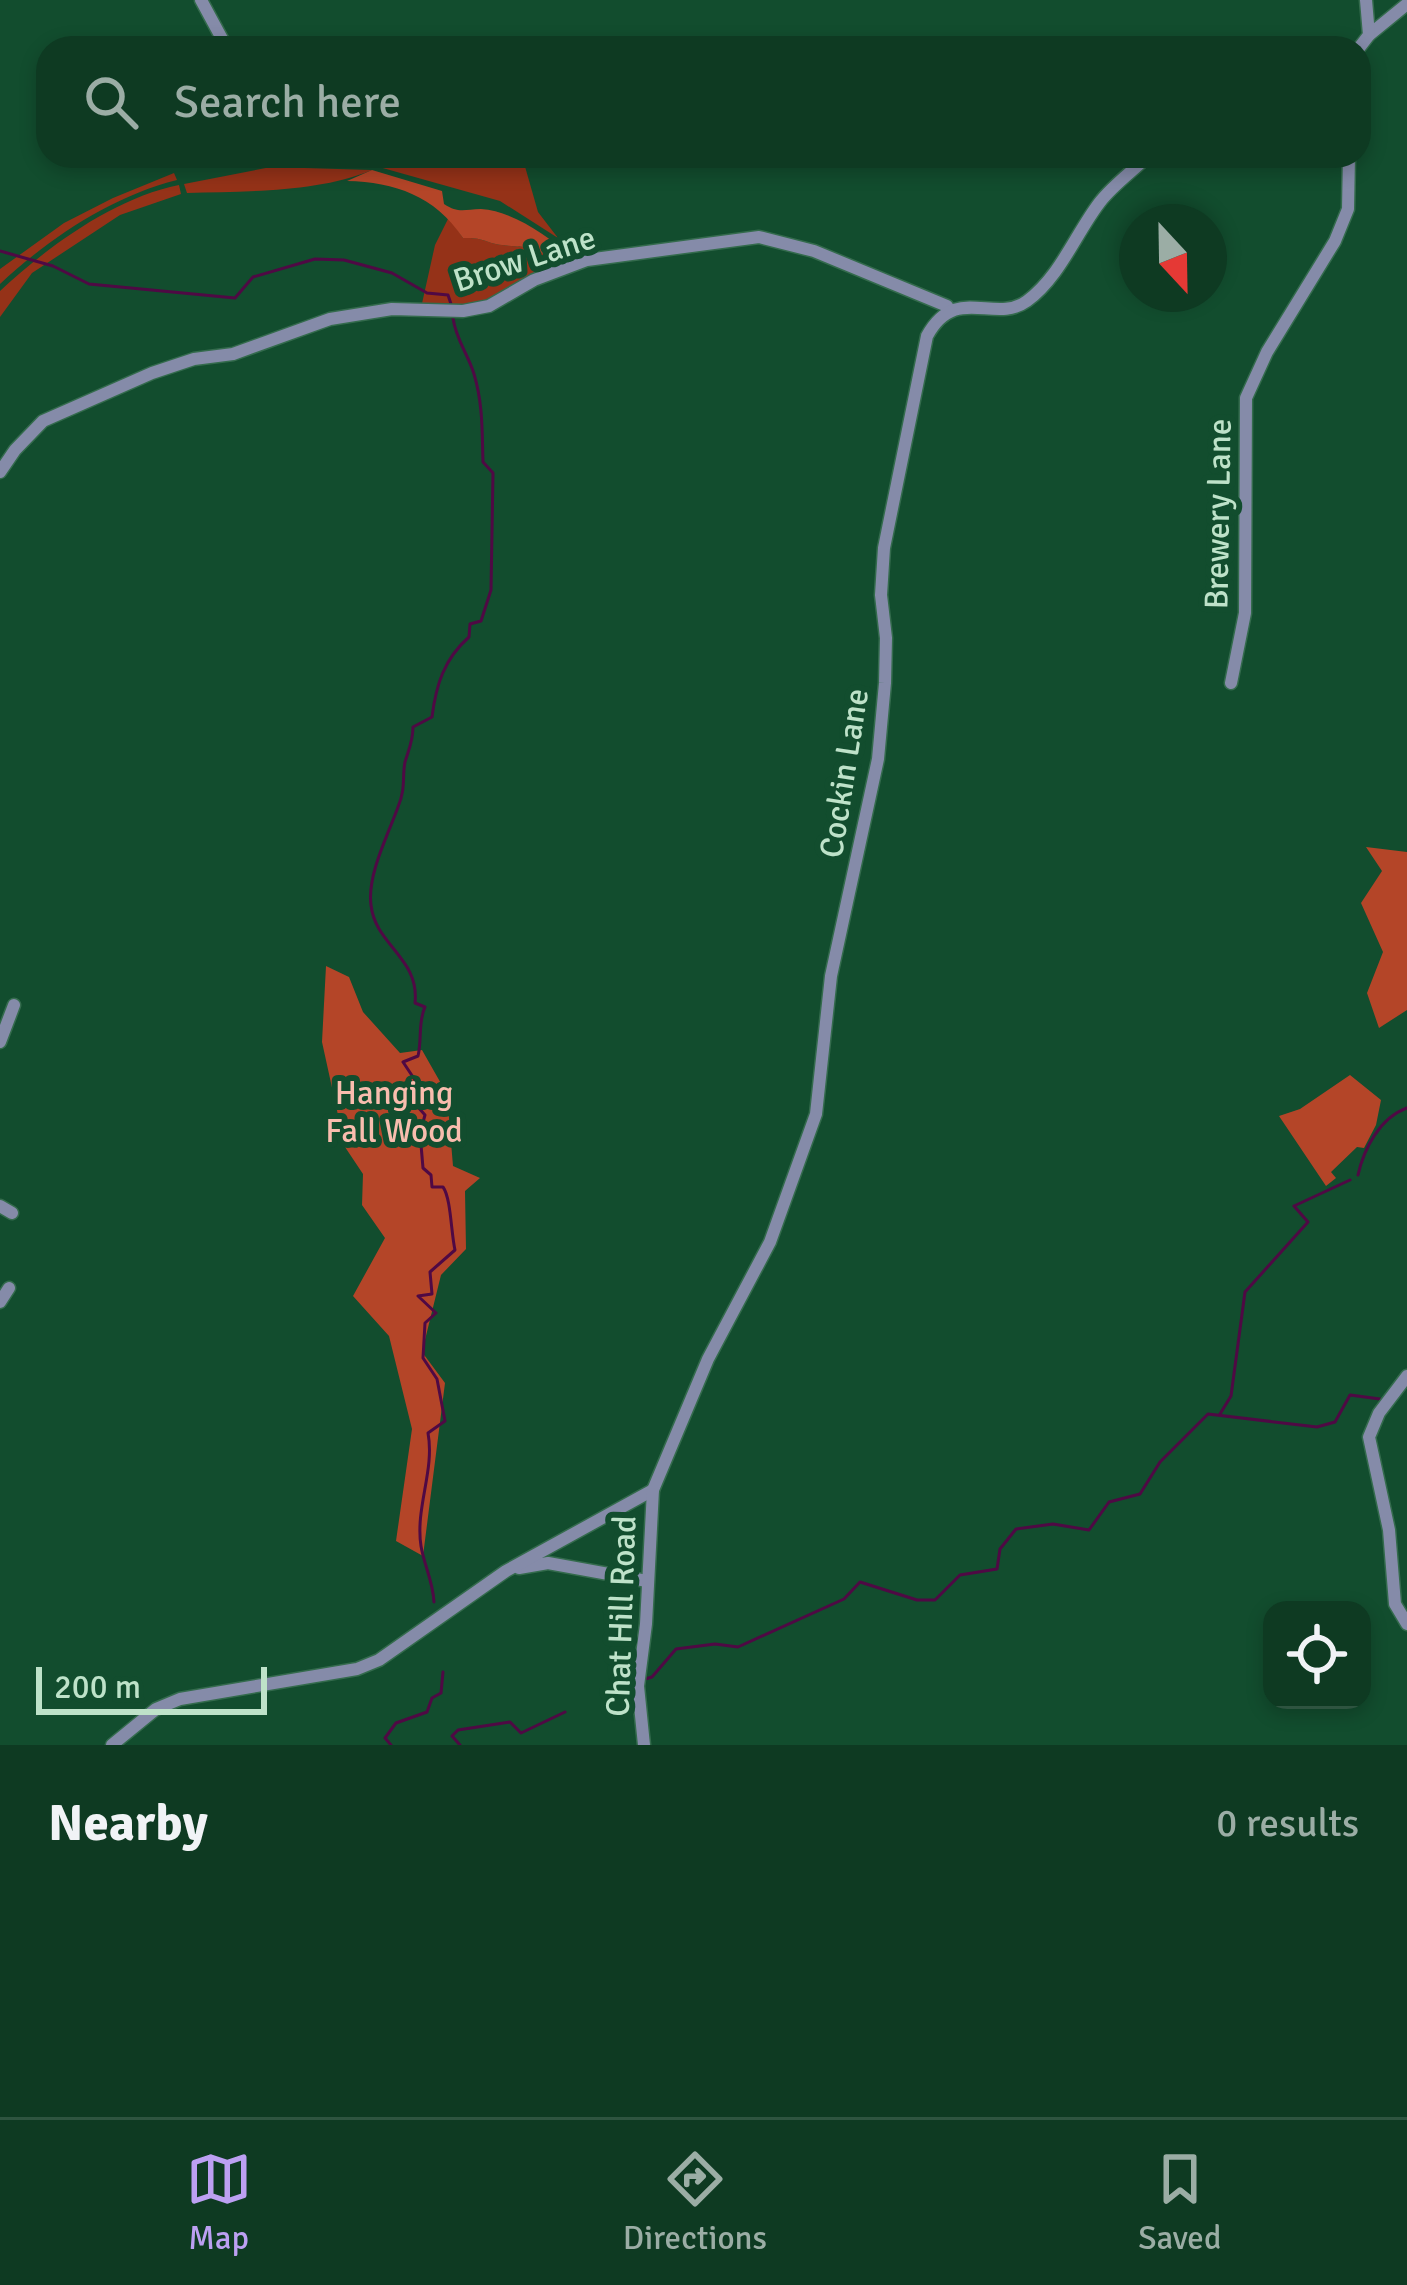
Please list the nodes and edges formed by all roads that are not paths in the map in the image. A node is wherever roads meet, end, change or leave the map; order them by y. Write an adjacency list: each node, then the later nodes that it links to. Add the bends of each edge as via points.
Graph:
1 (201, 0): 4 (street)
2 (1366, 0): 5 (street)
3 (1407, 4): 6 (street)
4 (220, 36)
5 (1362, 36)
6 (1370, 36)
7 (1135, 168): 9 (street, via 1102,198 1023,304)
8 (1349, 168): 11 (street, Brewery Lane, via 1348,209 1335,241 1246,398 1245,613)
9 (950, 311): 10 (street, Brow Lane, via 814,251 759,237 587,260 489,305 330,319 152,373 43,421); 17 (street, Cockin Lane, via 927,336 884,548 878,759 831,976 816,1114 770,1242 708,1359)
10 (0, 472)
11 (1231, 682)
12 (14, 1006): 13 (street)
13 (0, 1042)
14 (9, 1288): 15 (street)
15 (0, 1302)
16 (1407, 1376): 20 (street, via 1369,1437 1396,1604)
17 (653, 1490): 18 (street); 19 (street, Chat Hill Road)
18 (536, 1560): 19 (street); 21 (street, via 506,1570 379,1660 180,1699)
19 (647, 1581): 22 (street, Chat Hill Road, via 638,1686)
20 (1407, 1624)
21 (112, 1745)
22 (644, 1745)

